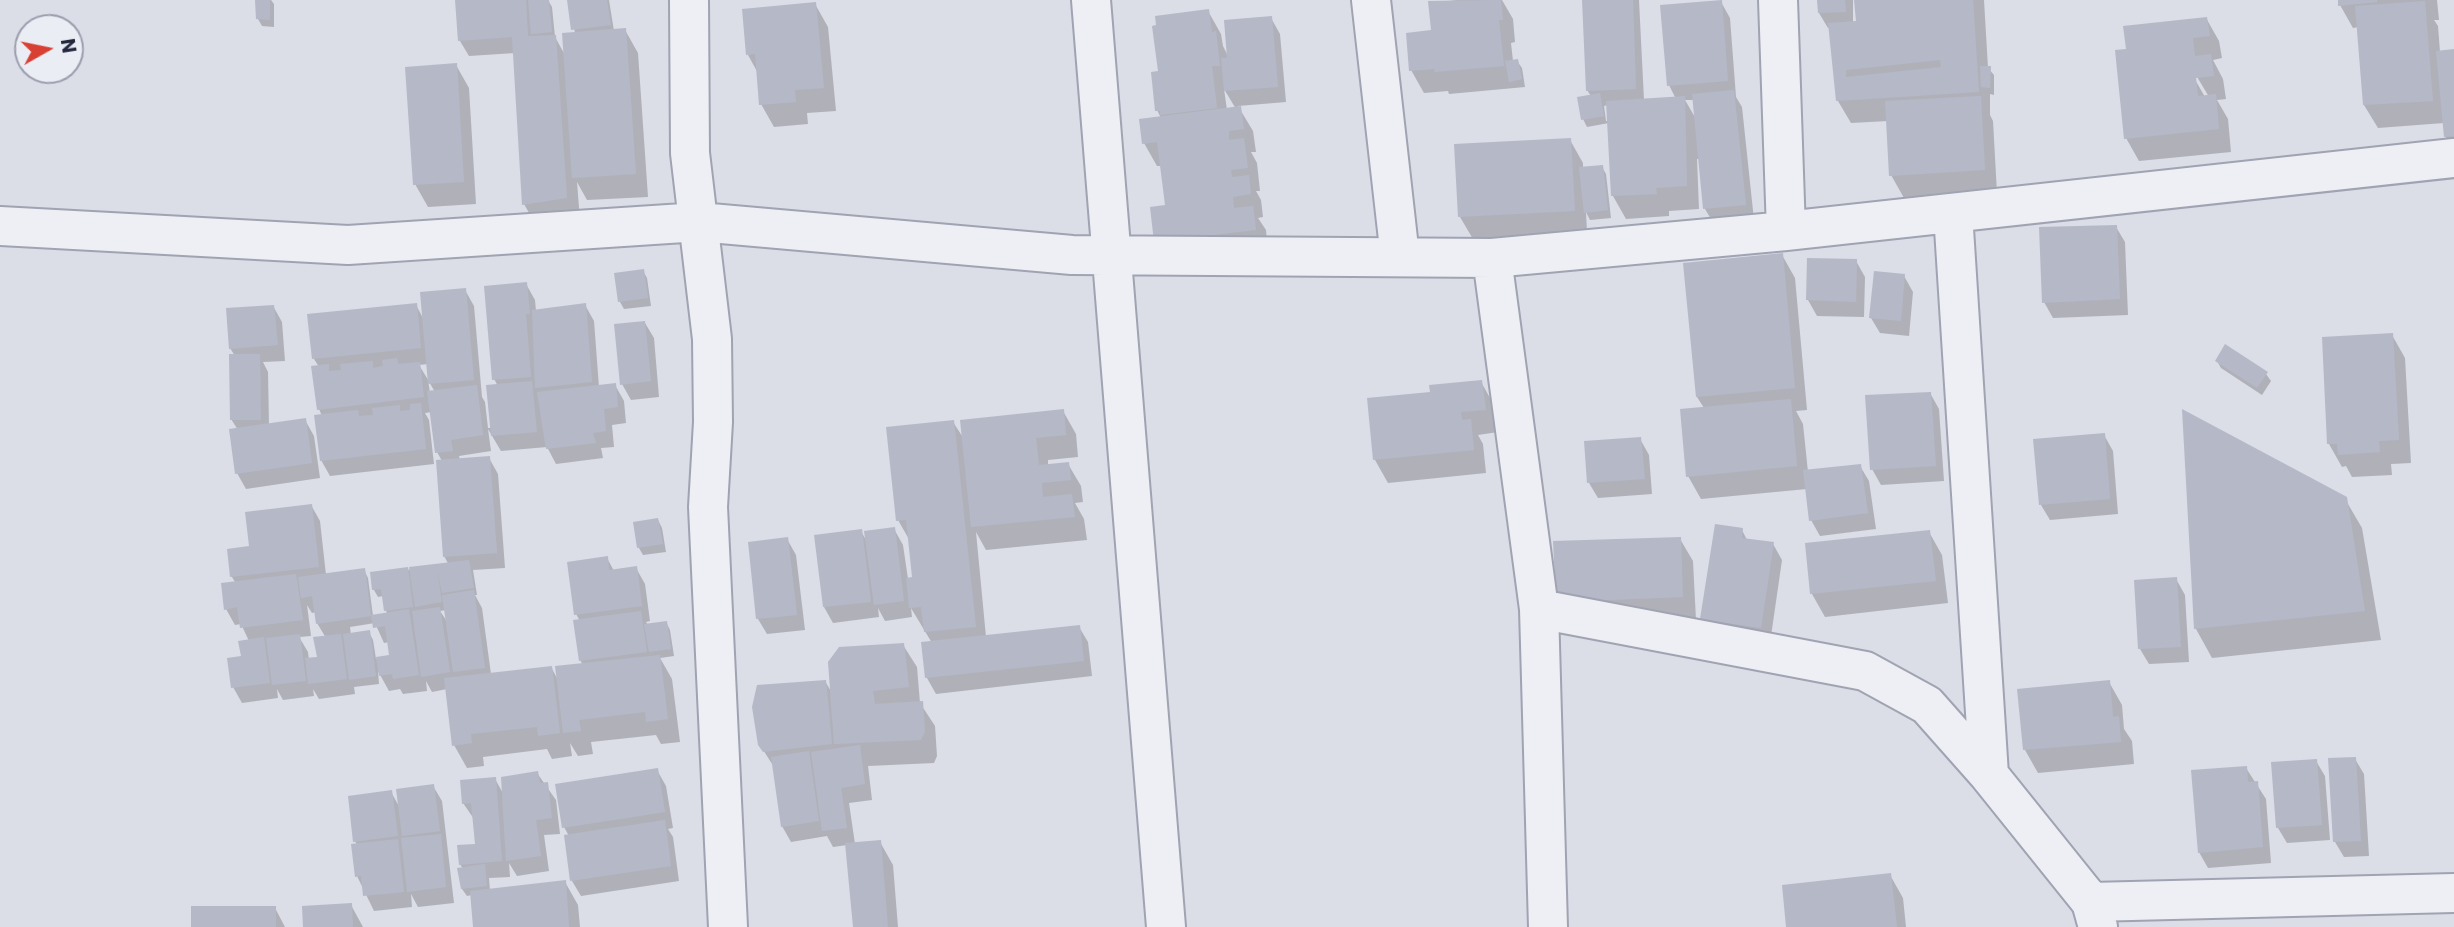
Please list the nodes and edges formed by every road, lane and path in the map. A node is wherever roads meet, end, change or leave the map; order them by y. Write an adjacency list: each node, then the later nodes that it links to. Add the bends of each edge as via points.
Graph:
1 (689, 0): 7 (street, via 690,153)
2 (1091, 0): 10 (street)
3 (1371, 0): 11 (street)
4 (1778, 0): 9 (street)
5 (2454, 158): 6 (street)
6 (1953, 213): 9 (street); 14 (street)
7 (699, 222): 8 (street, via 348,245); 10 (street); 17 (street, via 712,340 708,507)
8 (0, 226)
9 (1786, 231): 12 (street)
10 (1112, 256): 11 (street); 18 (street)
11 (1400, 257): 12 (street)
12 (1492, 258): 13 (street)
13 (1539, 609): 14 (street, via 1865,671 1927,705); 19 (street)
14 (1989, 775): 16 (street)
15 (2454, 894): 16 (street)
16 (2094, 914)
17 (728, 927)
18 (1166, 927)
19 (1548, 927)

